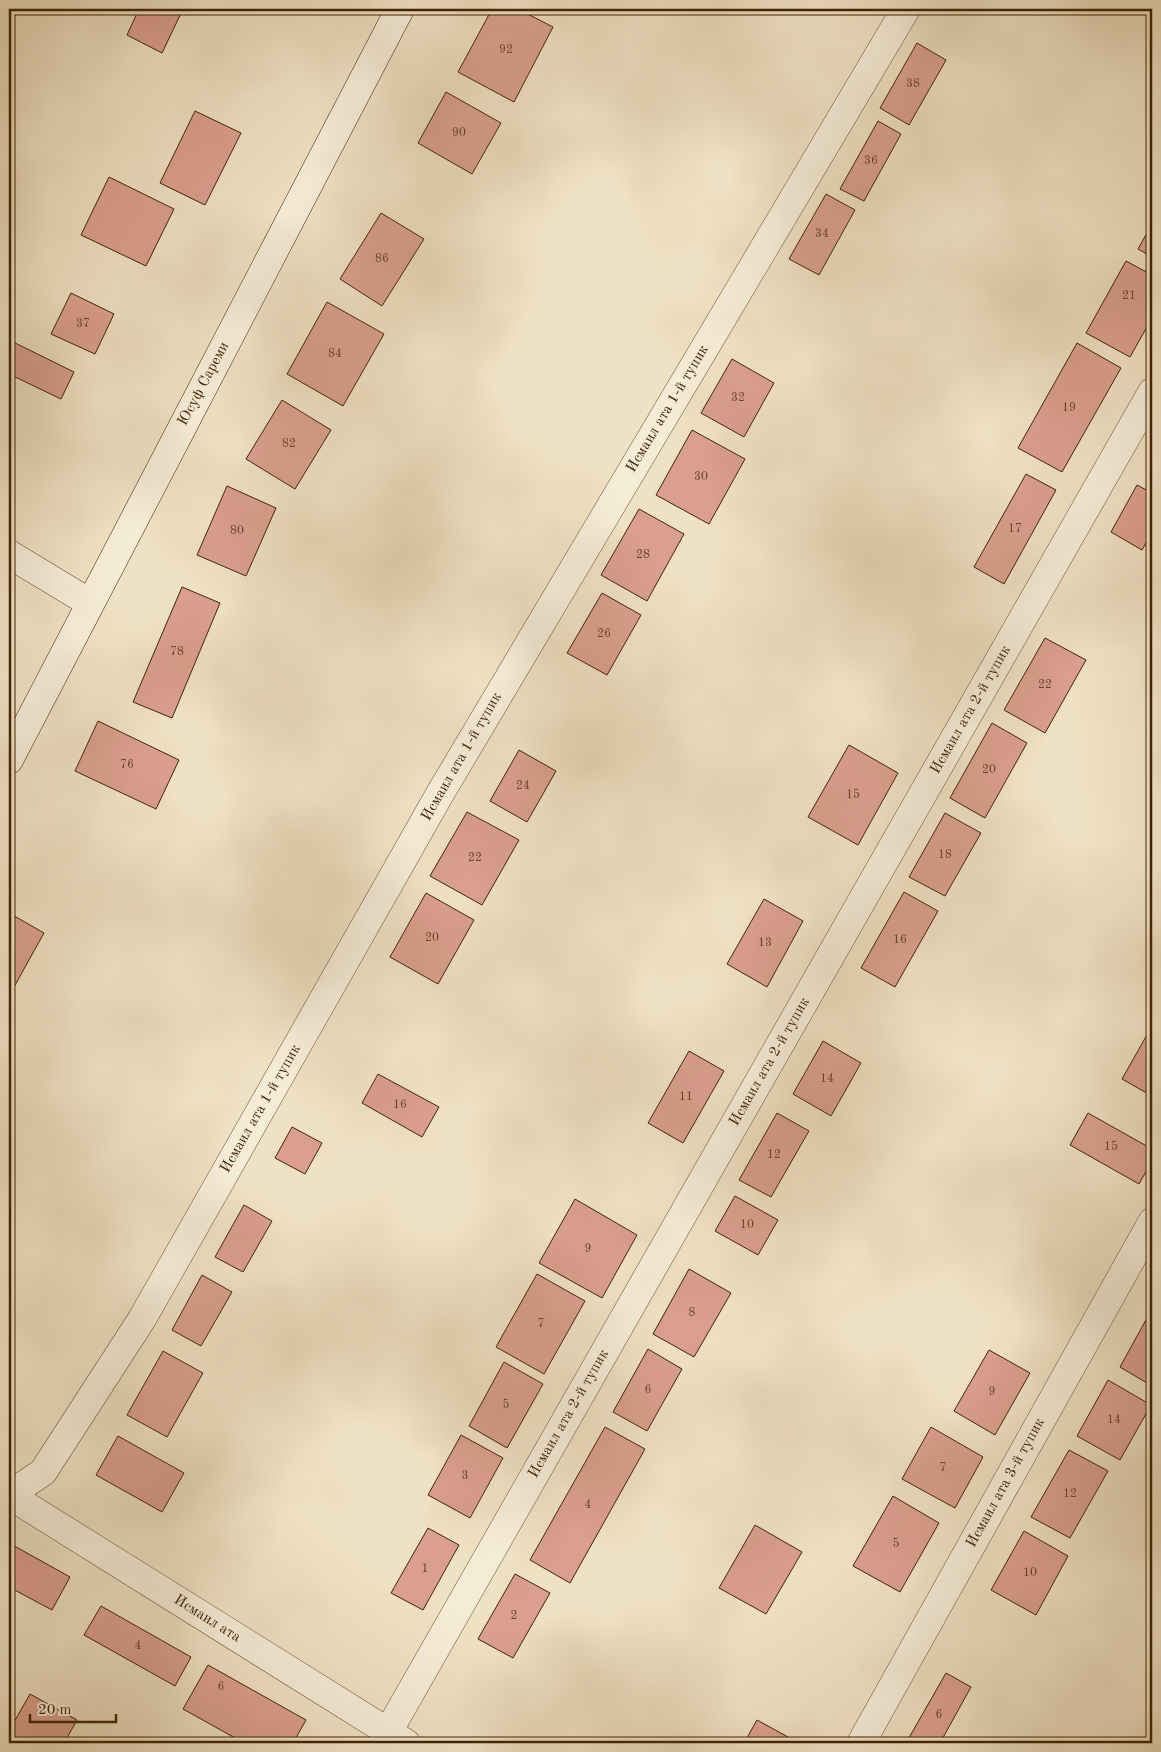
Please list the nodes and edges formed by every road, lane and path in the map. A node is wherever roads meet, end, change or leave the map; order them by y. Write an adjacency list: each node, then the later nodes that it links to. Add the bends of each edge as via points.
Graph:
1 (400, 9): 5 (street, Юсуф Сареми)
2 (906, 9): 8 (street, Исмаил ата 1-й тупик, via 441,792 142,1319 43,1472)
3 (1152, 392): 9 (street, Исмаил ата 2-й тупик)
4 (9, 554): 5 (street)
5 (90, 603): 6 (street, Юсуф Сареми)
6 (9, 760)
7 (1152, 1222): 10 (street, Исмаил ата 3-й тупик)
8 (9, 1495): 9 (street, Исмаил ата)
9 (397, 1738)
10 (861, 1743)

